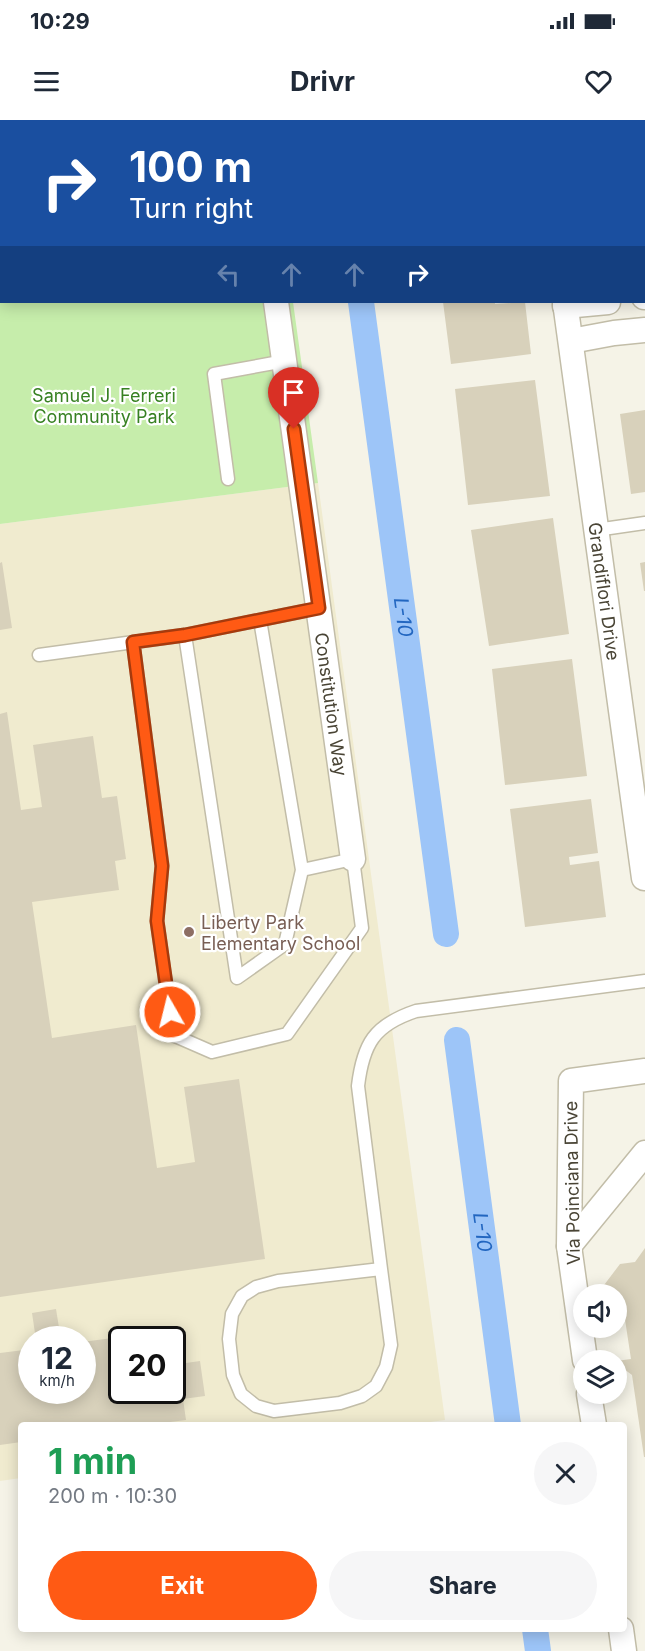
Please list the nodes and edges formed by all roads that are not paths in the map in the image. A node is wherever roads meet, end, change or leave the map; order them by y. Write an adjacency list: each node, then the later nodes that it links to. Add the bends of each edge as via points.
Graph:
1 (276, 303): 6 (street, Constitution Way)
2 (586, 303): 3 (street, Grandiflori Drive)
3 (565, 304): 5 (street, Grandiflori Drive)
4 (645, 330): 5 (street)
5 (571, 341): 9 (street, Grandiflori Drive)
6 (285, 362): 7 (lane, via 214,374); 10 (street, Constitution Way)
7 (228, 479)
8 (645, 523): 9 (lane)
9 (596, 530): 15 (street, Grandiflori Drive)
10 (319, 608): 11 (lane); 16 (street, Constitution Way)
11 (260, 620): 12 (lane); 17 (lane)
12 (185, 635): 13 (lane); 17 (lane, via 237,978 285,944)
13 (133, 642): 14 (lane); 16 (lane, via 162,866 157,921 173,1035 212,1052 287,1034 362,928)
14 (39, 655)
15 (639, 793): 18 (street, Grandiflori Drive)
16 (353, 860): 17 (lane)
17 (302, 870)
18 (644, 878)
19 (645, 981): 23 (lane, via 416,1011 395,1018 379,1030 366,1047 358,1086)
20 (645, 1071): 22 (street, Via Poinciana Drive, via 570,1081)
21 (645, 1153): 22 (street)
22 (569, 1246): 24 (street, Via Poinciana Drive)
23 (381, 1269): 23 (lane, via 391,1345 376,1386 362,1396 340,1403 274,1412 256,1406 241,1394 233,1375 229,1339 232,1314 242,1296 278,1281)
24 (584, 1350)
25 (591, 1404): 26 (street)
26 (594, 1422)
27 (621, 1632): 28 (street)
28 (624, 1651)

